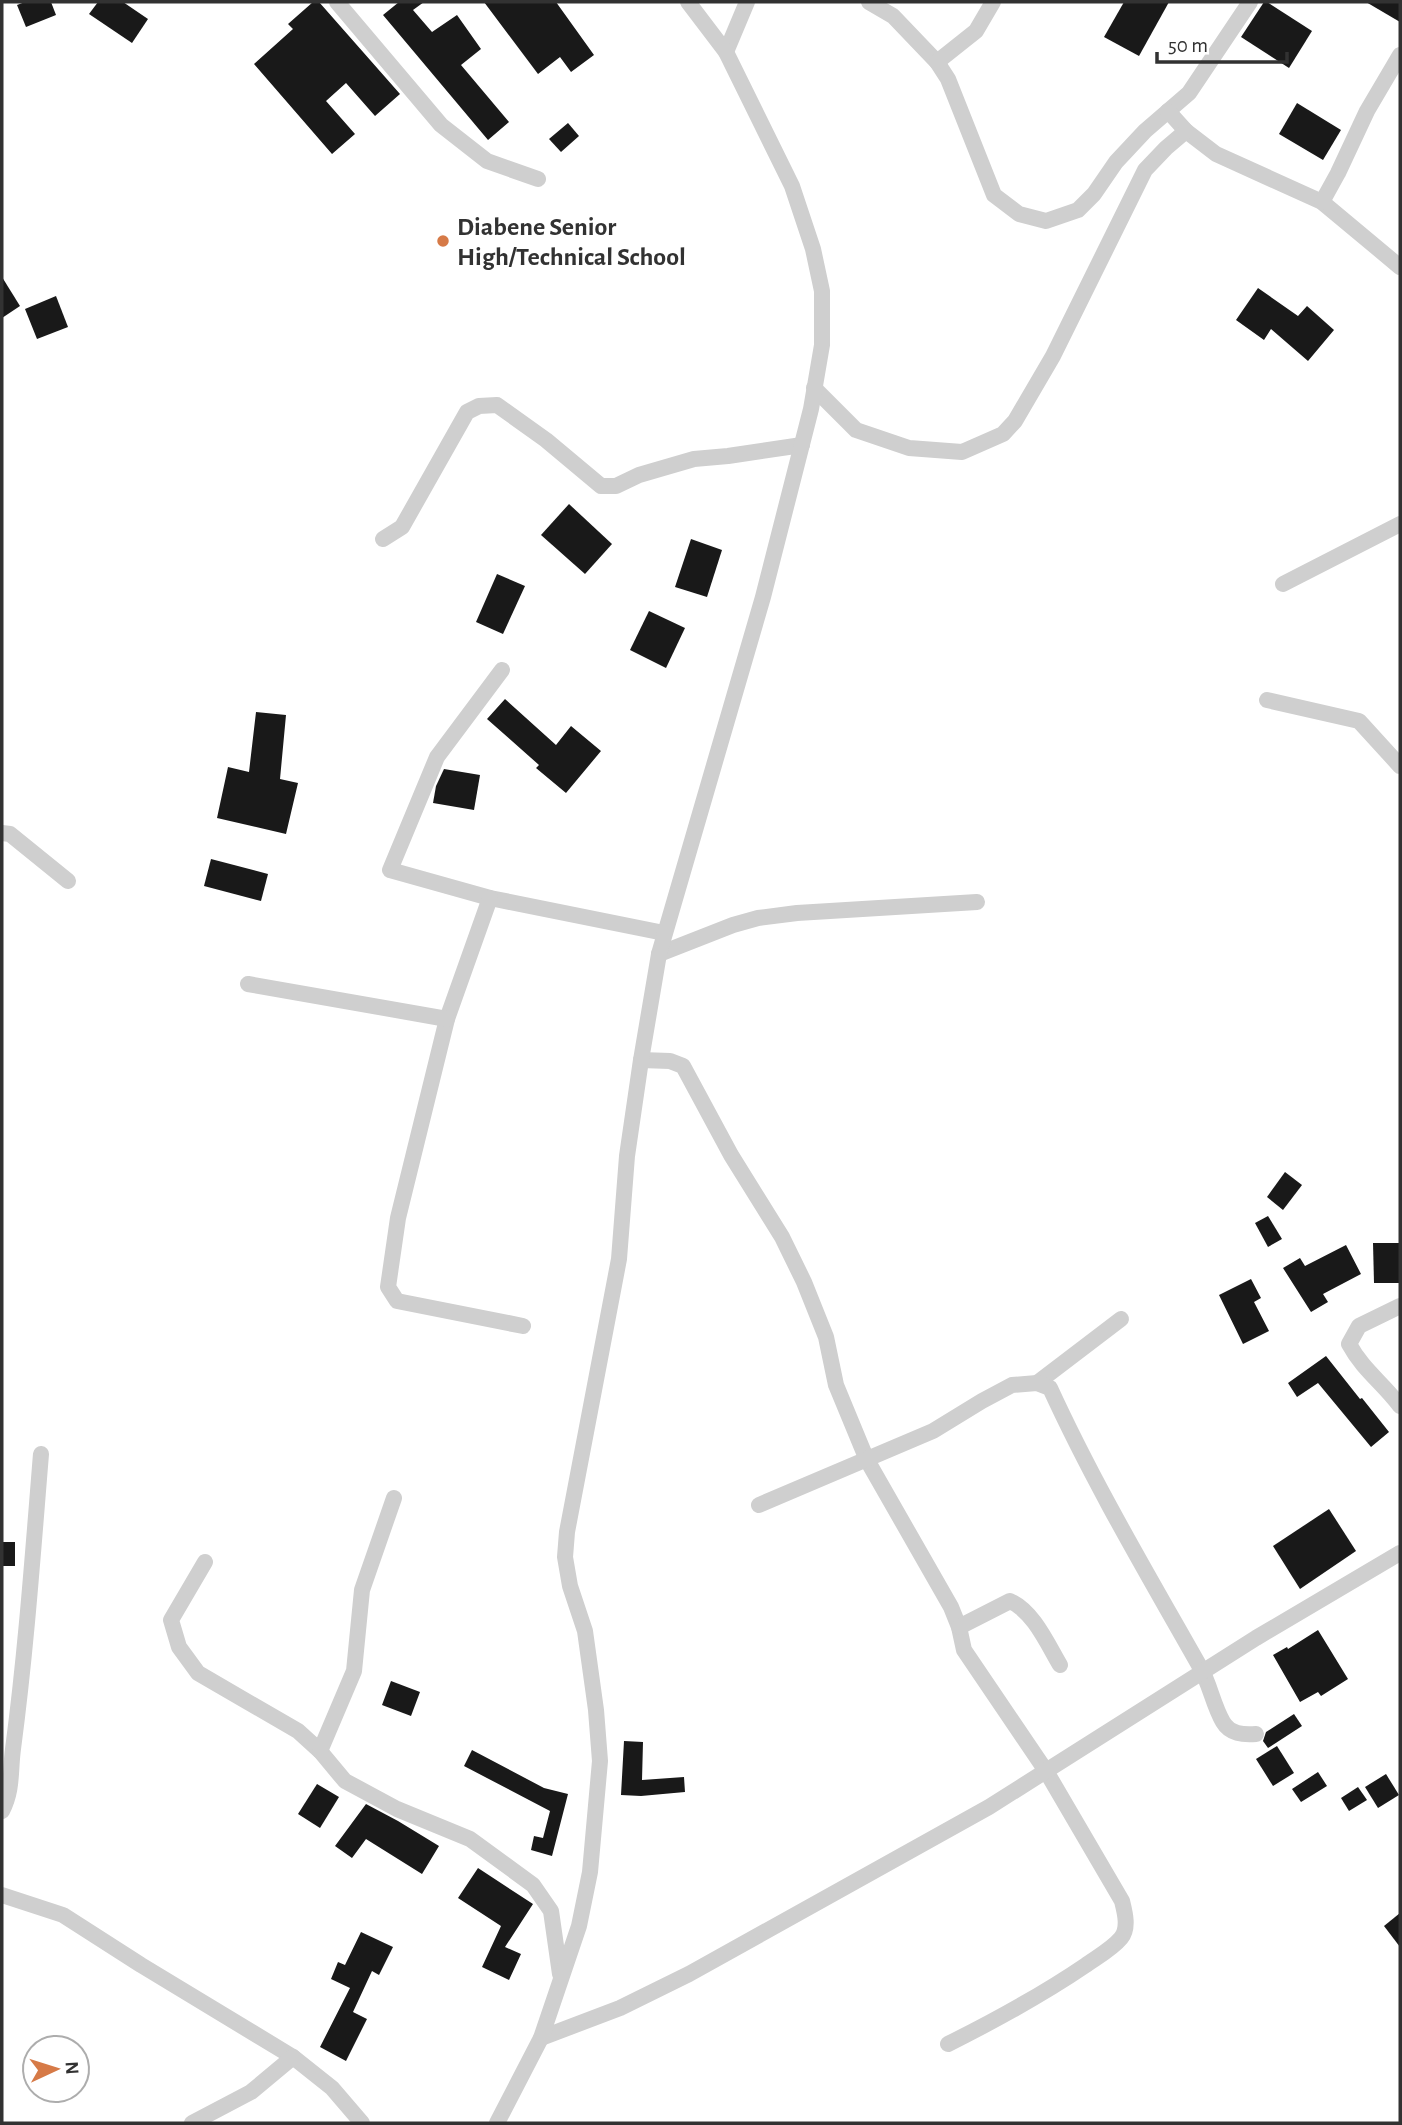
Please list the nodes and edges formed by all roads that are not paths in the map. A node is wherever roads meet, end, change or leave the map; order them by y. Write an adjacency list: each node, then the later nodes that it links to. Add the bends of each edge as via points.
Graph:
1 (337, 2): 12 (street, via 441,125 487,161)
2 (688, 2): 7 (street)
3 (747, 2): 7 (street)
4 (869, 2): 9 (street, via 893,16)
5 (993, 2): 9 (street, via 976,31)
6 (1250, 2): 10 (street, via 1189,93)
7 (726, 52): 15 (street, via 792,186 813,249 822,291 822,345)
8 (1400, 55): 13 (street)
9 (937, 62): 10 (street, via 994,195 1018,214 1046,221 1078,210 1116,162)
10 (1168, 111): 11 (street)
11 (1186, 131): 13 (street, via 1216,154); 15 (street, via 1145,170 1053,356 1003,434 962,452 909,448 856,430)
12 (538, 179)
13 (1322, 202): 14 (street)
14 (1400, 267)
15 (814, 388): 16 (street)
16 (802, 445): 18 (street, via 694,459 616,486 601,486 497,405 479,405 467,412 402,527); 27 (street, via 736,695)
17 (1400, 524): 19 (street)
18 (383, 539)
19 (1283, 584)
20 (502, 670): 25 (street, via 437,757 390,870)
21 (1267, 700): 22 (street, via 1359,721)
22 (1400, 766)
23 (2, 833): 24 (street, via 10,834)
24 (68, 881)
25 (491, 898): 27 (street); 30 (street)
26 (977, 902): 28 (street, via 758,918)
27 (664, 933): 28 (street)
28 (659, 954): 31 (street)
29 (248, 984): 30 (street)
30 (447, 1019): 34 (street, via 398,1218 388,1287 397,1301)
31 (640, 1060): 38 (street, via 683,1066 782,1237 826,1337 836,1385); 51 (street, via 619,1259 567,1532 565,1557 585,1631 600,1761 590,1872)
32 (1400, 1306): 36 (street, via 1359,1326 1349,1344 1359,1362)
33 (1121, 1320): 35 (street)
34 (523, 1326)
35 (1037, 1382): 38 (street, via 1012,1385 933,1431); 45 (street, via 1050,1388 1107,1504)
36 (1400, 1406)
37 (41, 1454): 49 (street, via 21,1696 9,1798)
38 (867, 1460): 40 (street); 43 (street)
39 (394, 1498): 47 (street, via 362,1590 354,1671)
40 (759, 1505)
41 (1400, 1553): 45 (street)
42 (205, 1562): 47 (street, via 171,1620 178,1647 198,1672 298,1731)
43 (959, 1628): 44 (street, via 1010,1601 1034,1622); 48 (street, via 964,1650)
44 (1060, 1665)
45 (1203, 1672): 46 (street, via 1223,1724 1233,1732); 48 (street)
46 (1256, 1734)
47 (320, 1751): 51 (street, via 345,1781 397,1809 470,1839 533,1885 551,1911)
48 (1046, 1771): 52 (street, via 689,1973 620,2008); 53 (street, via 1122,1901 1126,1919 1122,1937 1054,1986)
49 (2, 1811)
50 (2, 1895): 54 (street, via 63,1915)
51 (561, 1980): 52 (street)
52 (541, 2038): 57 (street)
53 (948, 2044)
54 (293, 2057): 55 (street, via 251,2092); 56 (street, via 332,2088)
55 (192, 2123)
56 (362, 2123)
57 (497, 2123)

